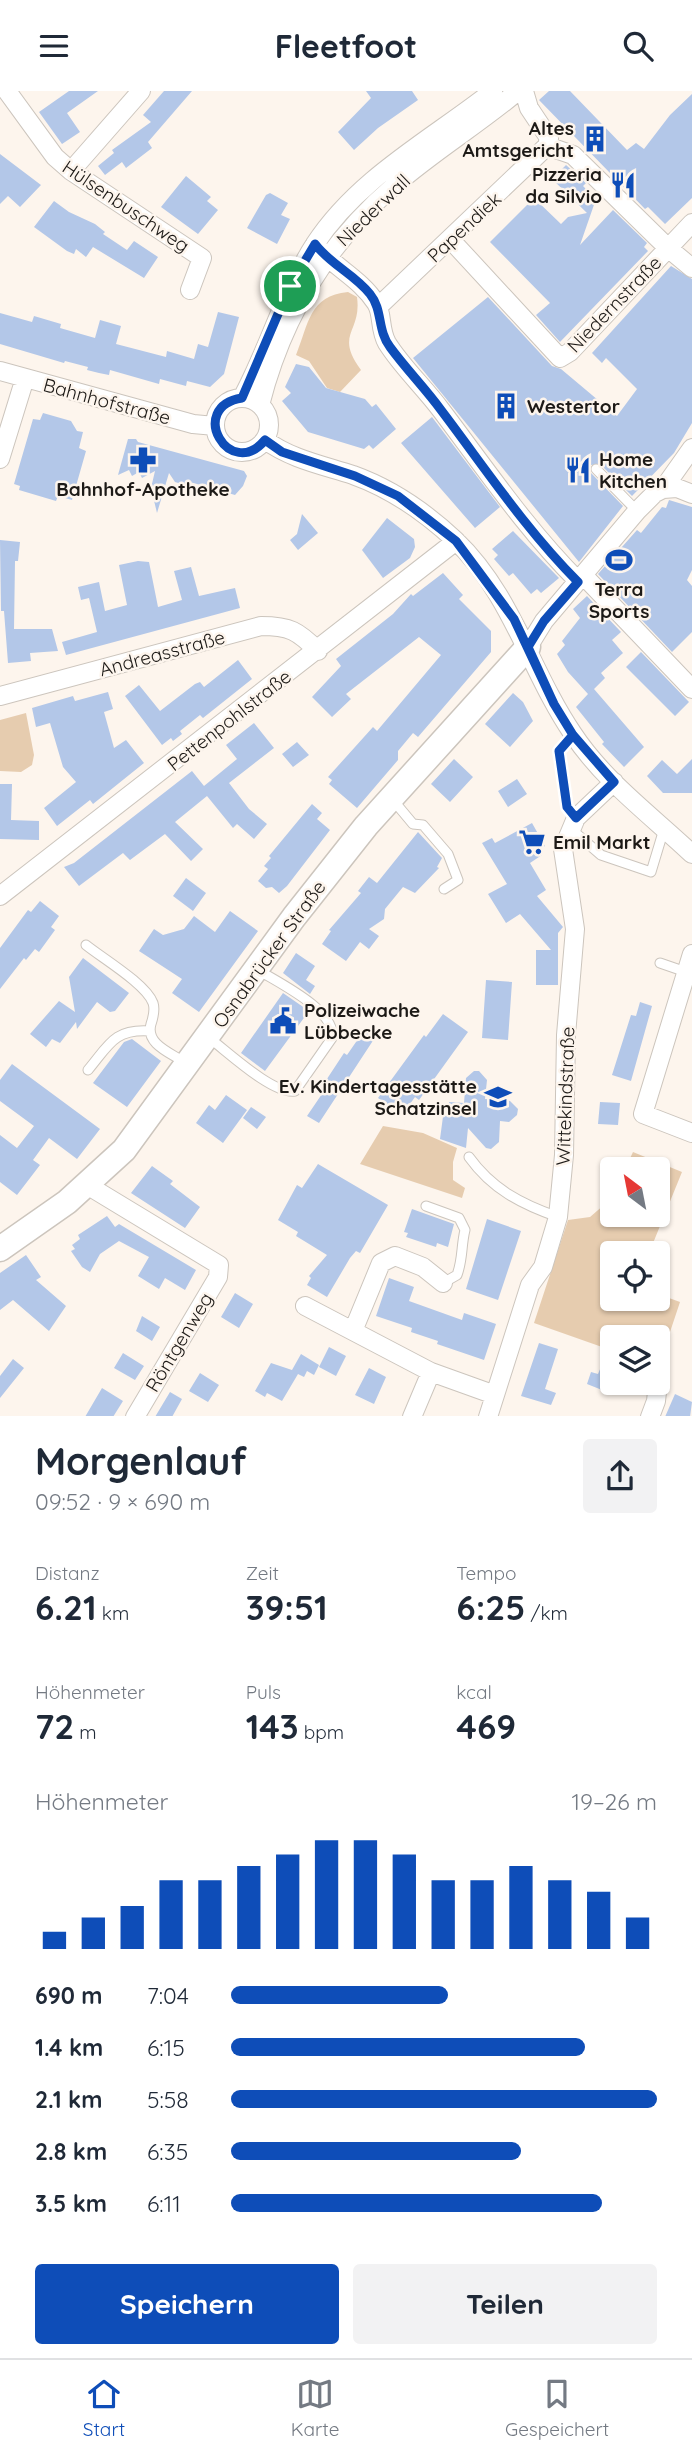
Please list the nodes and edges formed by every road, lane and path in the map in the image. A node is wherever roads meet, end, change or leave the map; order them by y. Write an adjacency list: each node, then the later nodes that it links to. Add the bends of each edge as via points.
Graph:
1 (7, 91): 6 (street, Hülsenbuschweg, via 55,157)
2 (141, 91): 6 (street)
3 (492, 91): 10 (street, Niederwall, via 362,190)
4 (521, 91): 5 (street, via 549,138); 10 (street, Niederwall, via 395,184)
5 (547, 146): 8 (street, Papendiek); 9 (street, via 573,155)
6 (71, 171): 12 (street, Hülsenbuschweg, via 202,258)
7 (692, 223): 9 (street, Niedernstraße)
8 (450, 239): 9 (street, Niedernstraße, via 560,358); 13 (street, Papendiek)
9 (668, 248): 11 (street)
10 (320, 251): 13 (street, via 356,279); 16 (street, Niederwall, via 290,286); 17 (street, Niederwall, via 287,326)
11 (692, 268)
12 (190, 290)
13 (379, 306): 27 (street, via 380,330 389,346 521,516)
14 (0, 371): 15 (street, Bahnhofstraße)
15 (25, 378): 18 (street, Bahnhofstraße); 21 (street)
16 (242, 398): 17 (street); 18 (street, via 220,410)
17 (260, 405): 19 (street, via 268,418)
18 (215, 426): 19 (street, via 220,442 233,451 250,451)
19 (265, 440): 26 (street, via 282,452 398,496)
20 (692, 448): 23 (street)
21 (0, 459)
22 (596, 469): 25 (lane)
23 (663, 489): 24 (street); 25 (street)
24 (692, 494)
25 (637, 512): 27 (street)
26 (456, 541): 28 (street, via 514,619); 29 (street, Pettenpohlstraße)
27 (580, 578): 28 (street); 30 (street)
28 (528, 647): 32 (street); 34 (street, Osnabrücker Straße)
29 (318, 651): 31 (street, Andreasstraße, via 284,626 261,626); 39 (street, Pettenpohlstraße)
30 (692, 689)
31 (0, 696)
32 (573, 735): 33 (street); 35 (lane, via 559,751)
33 (614, 782): 35 (street); 36 (street)
34 (392, 798): 38 (lane, via 413,824 423,825 453,862 458,880); 43 (street, Osnabrücker Straße)
35 (573, 823): 36 (lane, via 601,855 651,872); 53 (street, Wittekindstraße, via 563,849 575,929)
36 (664, 828): 37 (street)
37 (692, 854)
38 (444, 889)
39 (0, 897)
40 (86, 945): 45 (lane, via 143,989 153,1003)
41 (692, 954): 44 (street)
42 (660, 963): 44 (lane)
43 (257, 969): 46 (street, Osnabrücker Straße); 46 (lane, via 327,1014 333,1031 295,1091 267,1081)
44 (686, 972): 49 (street, via 643,1114)
45 (149, 1031): 47 (lane, via 153,1041); 48 (lane, via 117,1035)
46 (208, 1037): 47 (street, Osnabrücker Straße)
47 (188, 1065): 51 (street, Osnabrücker Straße, via 124,1150)
48 (88, 1070)
49 (692, 1133)
50 (469, 1157): 53 (lane, via 482,1176 505,1194)
51 (88, 1185): 54 (street, Osnabrücker Straße); 61 (street, Röntgenweg, via 219,1265 218,1277)
52 (426, 1206): 55 (lane, via 460,1218 465,1230 457,1275)
53 (558, 1217): 59 (street, Wittekindstraße, via 543,1267 530,1285)
54 (0, 1249)
55 (443, 1283): 57 (street, via 423,1267 395,1256 381,1263)
56 (305, 1306): 57 (street)
57 (353, 1331): 58 (street)
58 (431, 1372): 59 (street); 62 (street)
59 (495, 1395): 63 (street, Wittekindstraße)
60 (657, 1395): 64 (street)
61 (135, 1416)
62 (412, 1416)
63 (488, 1416)
64 (650, 1416)

